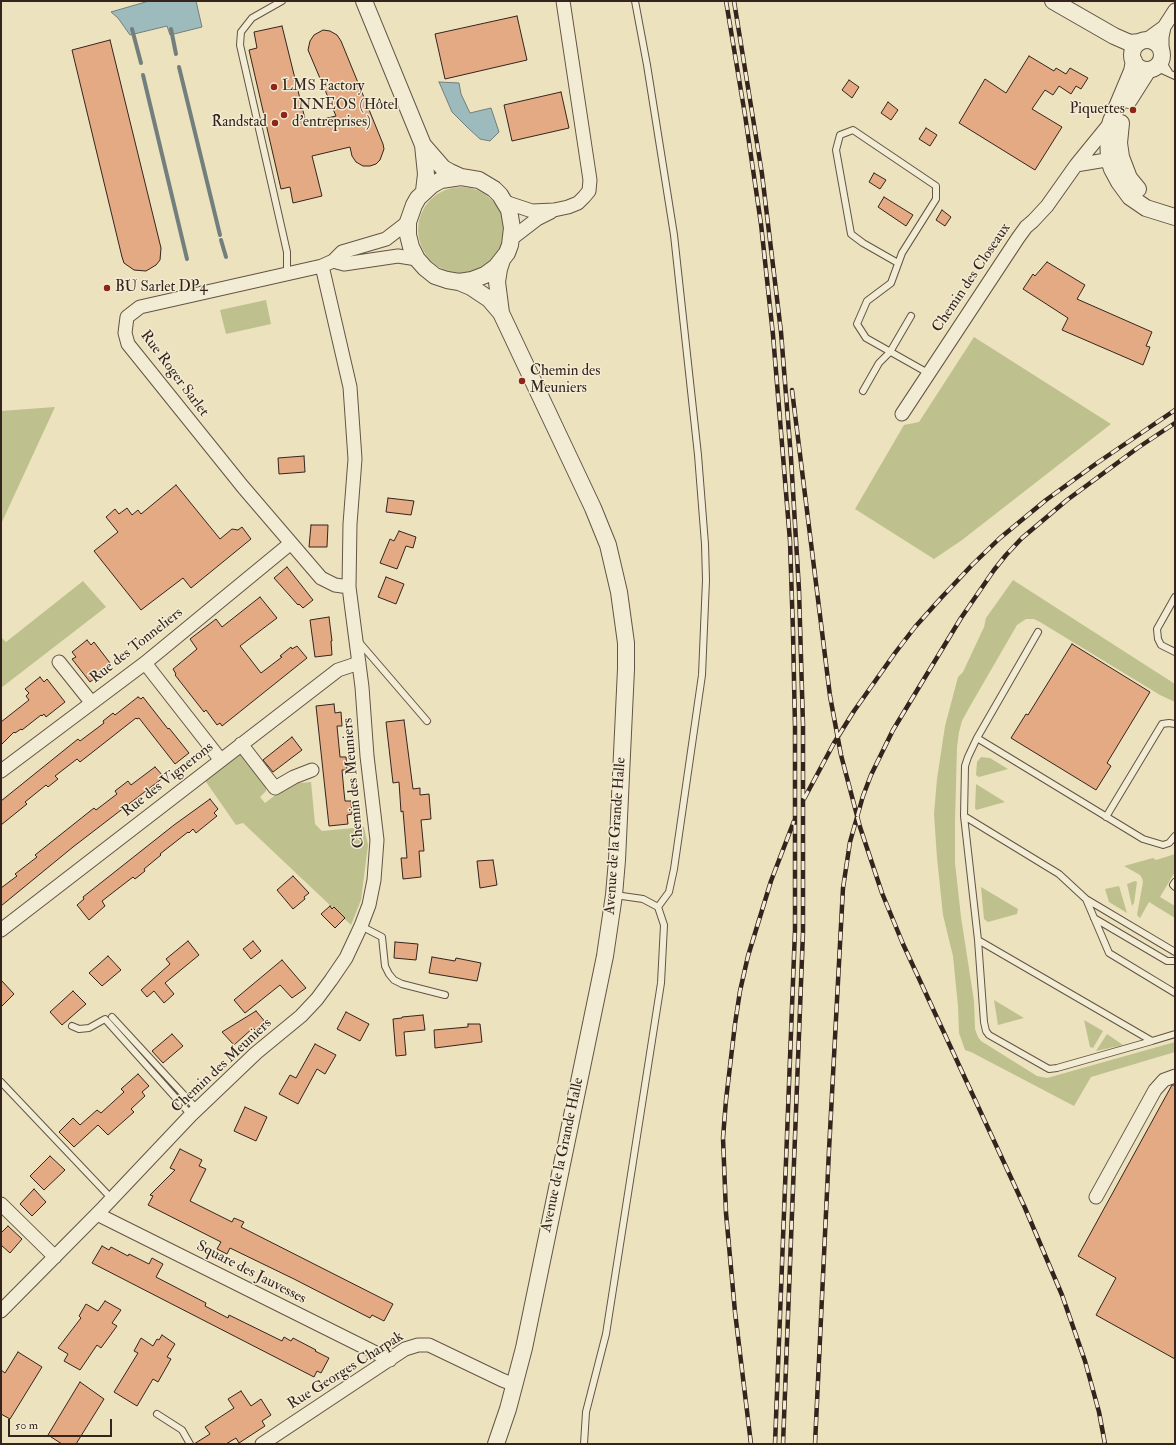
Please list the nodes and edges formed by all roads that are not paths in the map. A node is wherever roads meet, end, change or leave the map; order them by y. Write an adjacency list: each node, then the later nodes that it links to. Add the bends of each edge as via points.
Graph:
1 (282, 1): 29 (lane, via 252,18 241,32 240,45 287,252)
2 (364, 1): 15 (street)
3 (563, 1): 21 (street, via 590,180 584,198 578,203)
4 (635, 1): 61 (lane, via 674,235 698,455 706,580 702,675 675,861 669,892)
5 (1053, 1): 8 (street)
6 (1175, 10): 7 (street)
7 (1164, 27): 9 (street); 10 (street)
8 (1114, 36): 9 (street, via 1130,43); 11 (street, via 1126,46)
9 (1143, 41): 10 (street, via 1157,43); 11 (street, via 1133,51)
10 (1162, 54): 12 (street, via 1160,63); 13 (lane, via 1166,68)
11 (1133, 60): 12 (street, via 1141,69); 14 (street, via 1132,71)
12 (1150, 70): 13 (lane, via 1162,70); 16 (street, via 1134,90 1124,110)
13 (1173, 75)
14 (1111, 121): 16 (street, via 1108,134); 17 (street, Chemin des Closeaux)
15 (422, 145): 18 (street, via 443,168); 19 (street, via 426,174)
16 (1115, 158): 17 (street); 22 (street, via 1144,196)
17 (1076, 165): 34 (street, Chemin des Closeaux, via 1047,206 1018,238)
18 (462, 177): 19 (street, via 441,180); 20 (street, via 486,184)
19 (424, 191): 23 (street, via 414,205)
20 (505, 202): 21 (street, via 532,211); 24 (street, via 511,219)
21 (554, 210): 24 (street, via 537,219)
22 (1170, 215)
23 (408, 222): 25 (street, via 408,235); 27 (street, via 386,239 342,252)
24 (511, 239): 26 (street)
25 (417, 259): 27 (street, via 398,256 344,264); 30 (street, via 435,276)
26 (502, 260): 30 (street, via 485,275); 31 (street, Avenue de la Grande Halle, via 497,282)
27 (327, 263): 29 (street, Rue Roger Sarlet); 38 (street, Chemin des Meuniers, via 350,387 355,459)
28 (898, 263): 28 (lane, via 936,199 936,186 853,130 840,135 836,150 851,234); 33 (lane, via 891,283 867,301 857,324 866,338)
29 (287, 273): 37 (street, Rue Roger Sarlet, via 140,306 127,317 125,333 128,344)
30 (459, 282): 31 (street, Avenue de la Grande Halle, via 483,294)
31 (501, 313): 59 (street, Avenue de la Grande Halle, via 596,513 608,545 619,592 626,644 626,670 618,860)
32 (911, 316): 33 (lane)
33 (890, 352): 34 (lane); 35 (lane, via 879,364)
34 (928, 373): 36 (street, Chemin des Closeaux)
35 (863, 391)
36 (902, 414)
37 (291, 543): 38 (street, Rue Roger Sarlet, via 321,578 335,585); 44 (street, Rue des Tonneliers)
38 (349, 587): 41 (street, Chemin des Meuniers)
39 (1175, 597): 42 (lane, via 1157,629 1161,645)
40 (1038, 632): 49 (lane)
41 (355, 638): 45 (street, Chemin des Meuniers); 47 (lane)
42 (1175, 652)
43 (59, 662): 46 (street)
44 (144, 663): 46 (street, Rue des Tonneliers); 51 (street)
45 (359, 663): 50 (street, Rue des Vignerons, via 338,670); 63 (street, Chemin des Meuniers, via 377,840 374,880)
46 (92, 702): 53 (street, Rue des Tonneliers)
47 (426, 721)
48 (1175, 724): 55 (lane, via 1162,724)
49 (977, 738): 54 (lane, via 966,766); 55 (lane)
50 (241, 744): 51 (street, Rue des Vignerons); 52 (street, via 275,788)
51 (220, 759): 64 (street, Rue des Vignerons)
52 (312, 770)
53 (1, 771)
54 (964, 816): 60 (lane, via 1059,874); 65 (lane)
55 (1106, 817): 56 (lane, via 1142,840 1163,845)
56 (1175, 836)
57 (1175, 882): 58 (lane)
58 (1175, 887)
59 (614, 895): 61 (lane, via 643,899); 84 (street, Avenue de la Grande Halle, via 600,982)
60 (1086, 899): 62 (lane); 66 (lane)
61 (658, 907): 89 (lane, via 664,925 661,983 606,1334 586,1412)
62 (1094, 917): 67 (lane, via 1168,961); 68 (lane, via 1109,953)
63 (361, 926): 69 (lane, via 382,937 385,966 394,980); 76 (street, Chemin des Meuniers, via 346,958 301,1016 256,1053)
64 (1, 930)
65 (978, 940): 73 (lane); 73 (lane, via 984,1022 989,1035 1048,1069)
66 (1175, 952)
67 (1175, 961)
68 (1175, 993)
69 (445, 995)
70 (112, 1017): 76 (lane)
71 (72, 1026): 76 (lane, via 80,1029 89,1028 105,1020)
72 (1175, 1034): 73 (lane)
73 (1152, 1042)
74 (1175, 1076): 77 (street, via 1164,1080 1155,1090)
75 (1, 1082): 78 (lane)
76 (194, 1112): 78 (street, Chemin des Meuniers)
77 (1096, 1197)
78 (112, 1199): 80 (street, Chemin des Meuniers)
79 (1, 1204): 81 (street)
80 (97, 1214): 81 (street, Chemin des Meuniers); 83 (street, Square des Jauvesses)
81 (54, 1257): 82 (street, Chemin des Meuniers)
82 (1, 1312)
83 (390, 1360): 84 (street, Rue Georges Charpak, via 405,1349 429,1345); 87 (street, Rue Georges Charpak)
84 (515, 1385): 88 (street, Avenue de la Grande Halle)
85 (157, 1414): 86 (lane, via 182,1430)
86 (190, 1444)
87 (262, 1444)
88 (496, 1444)
89 (584, 1444)

